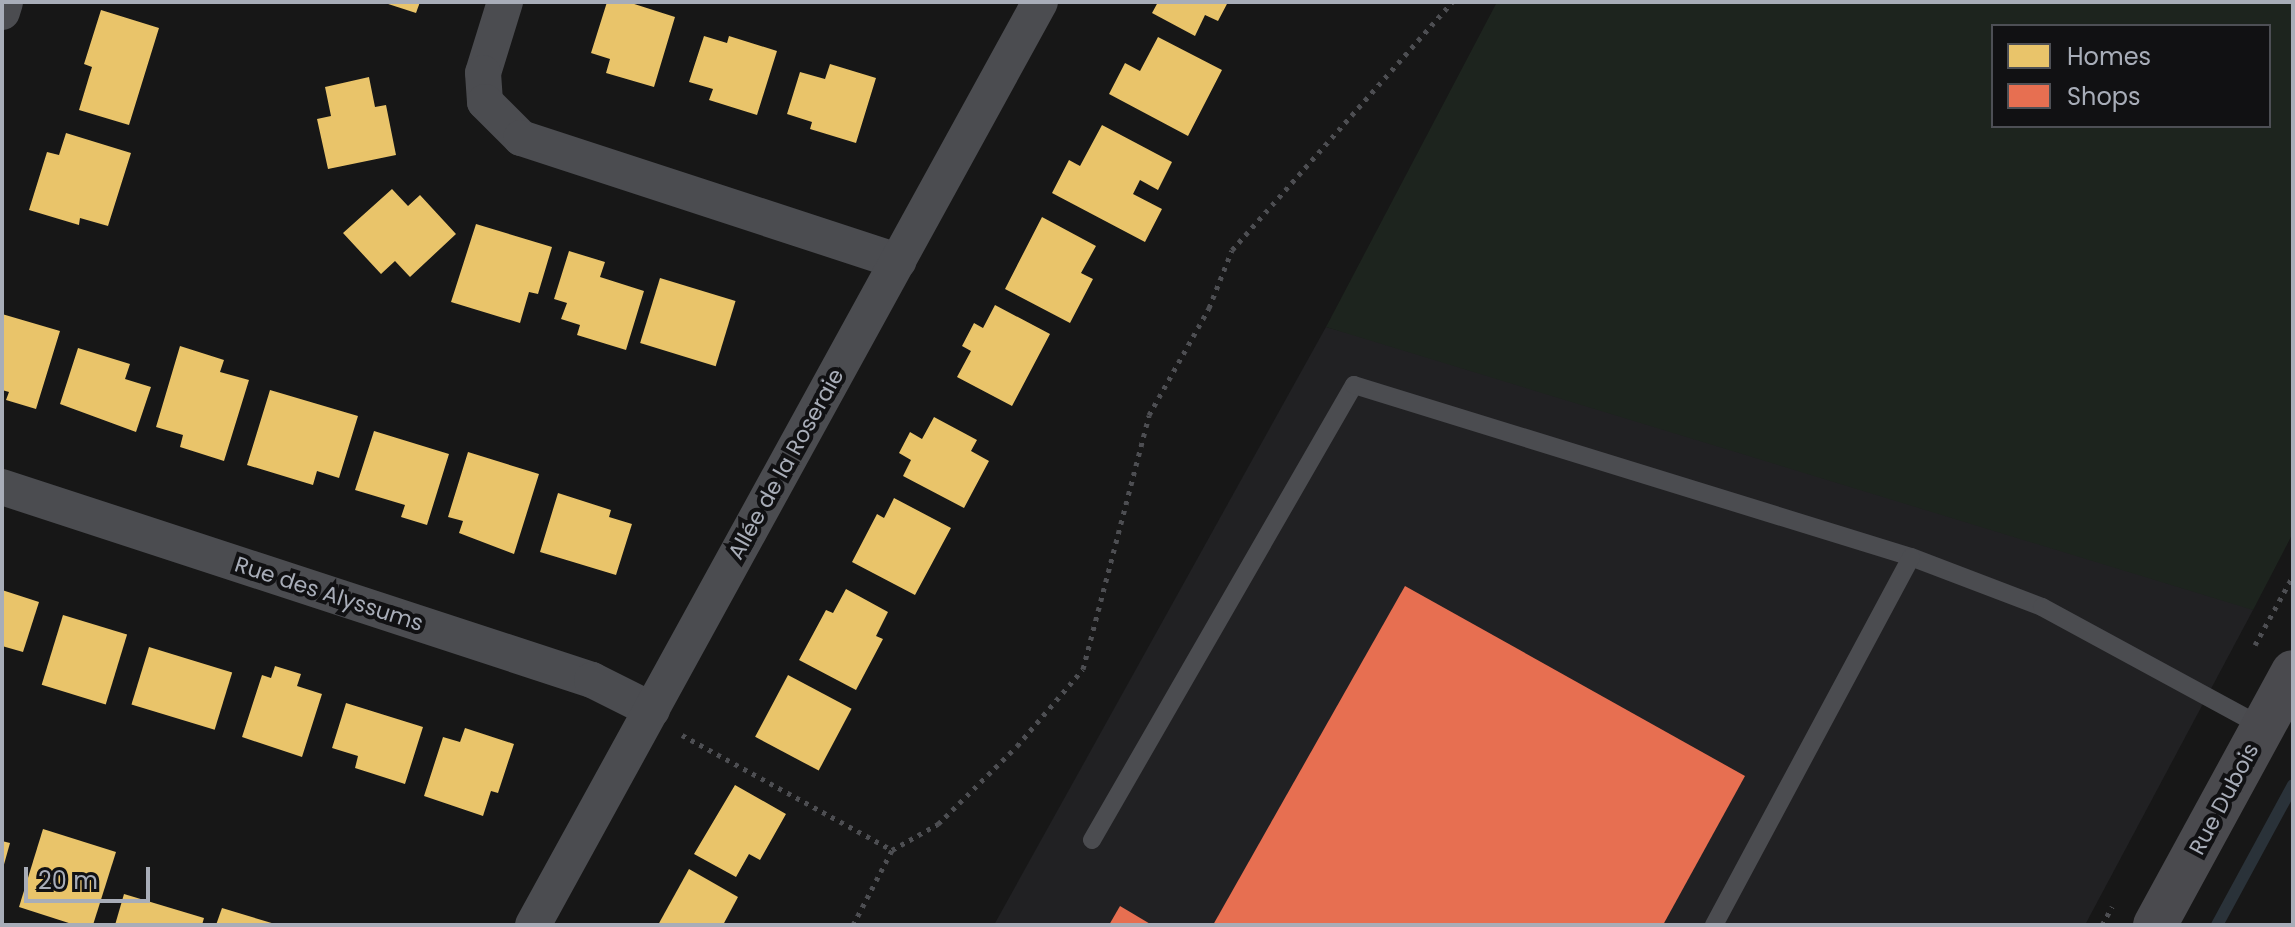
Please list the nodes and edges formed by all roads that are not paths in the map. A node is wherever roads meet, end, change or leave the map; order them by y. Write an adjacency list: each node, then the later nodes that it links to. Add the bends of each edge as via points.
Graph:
1 (5, 2): 4 (street)
2 (505, 2): 5 (street, via 483,73 485,102 521,138)
3 (1040, 2): 5 (street, Allée de la Roseraie)
4 (2, 12)
5 (898, 261): 9 (street, Allée de la Roseraie)
6 (2, 487): 9 (street, Rue des Alyssums, via 592,680)
7 (1911, 557): 10 (lane, via 2042,607); 11 (lane, via 1354,385); 13 (lane)
8 (2293, 672): 10 (street, Rue Dubois)
9 (652, 710): 12 (street, Allée de la Roseraie)
10 (2263, 727): 14 (street, Rue Dubois)
11 (1092, 840)
12 (533, 925)
13 (1714, 925)
14 (2155, 925)

